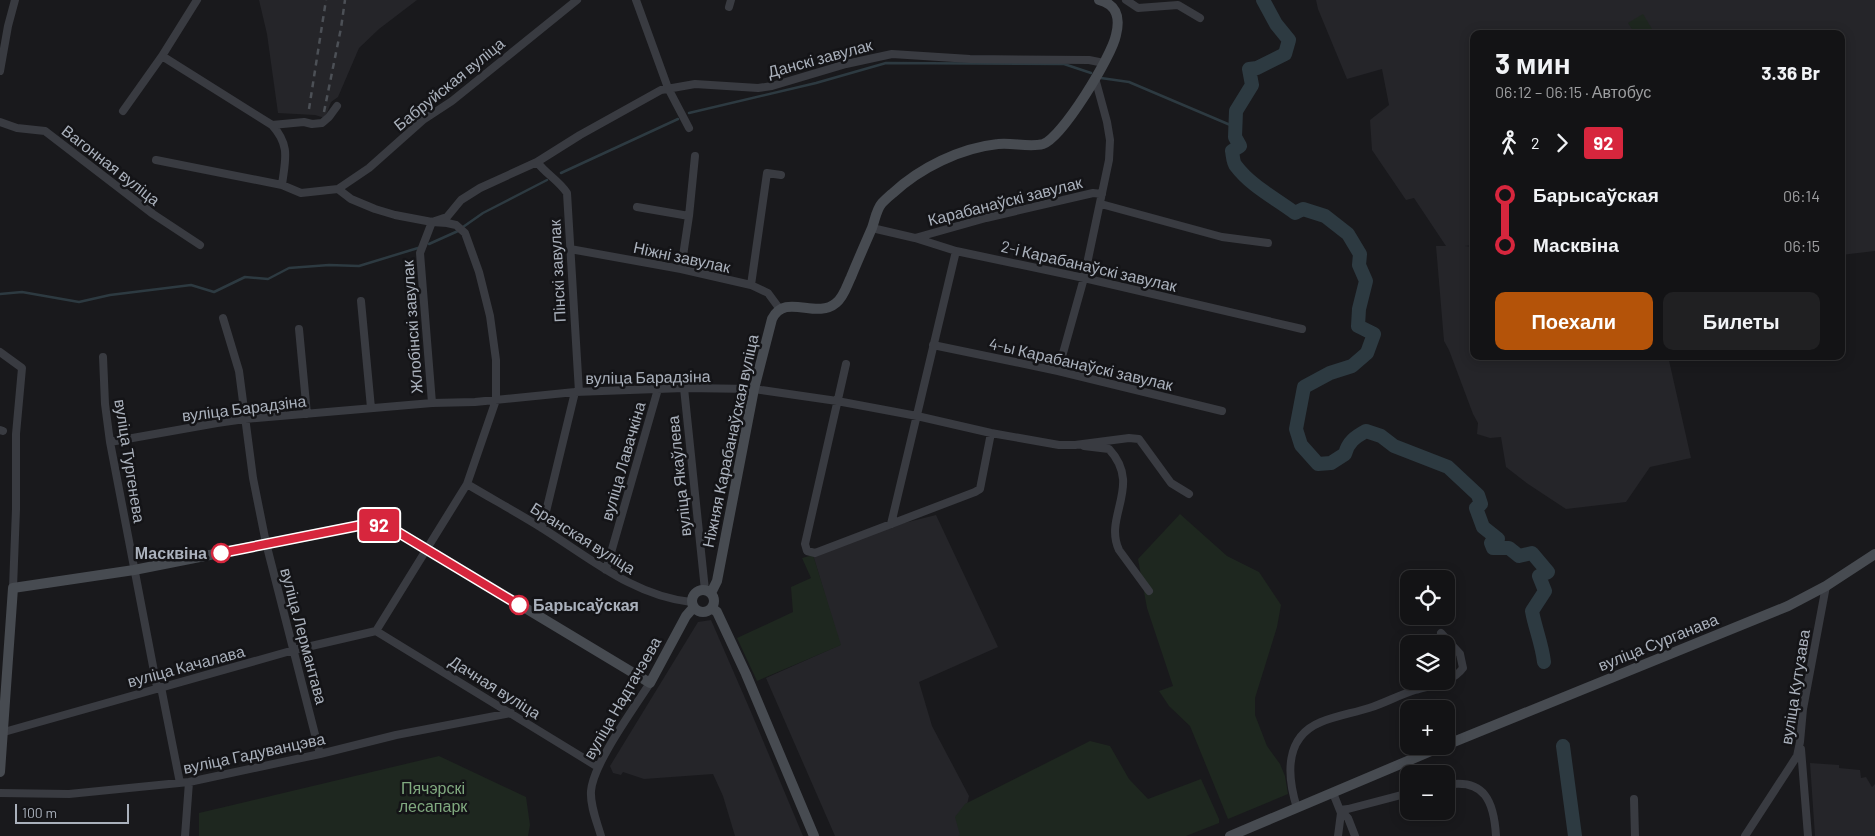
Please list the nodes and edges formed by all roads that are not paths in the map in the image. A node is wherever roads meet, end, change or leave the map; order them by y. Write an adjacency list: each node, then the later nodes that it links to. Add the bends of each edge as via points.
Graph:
1 (15, 0): 11 (street)
2 (197, 0): 9 (street)
3 (577, 0): 24 (street, Бабруйская вуліца, via 452,101 423,120 369,168)
4 (636, 0): 13 (street)
5 (1100, 0): 7 (main road)
6 (1126, 0): 7 (street); 8 (street, via 1138,8 1178,5)
7 (1114, 7): 10 (main road, via 1119,21 1116,38)
8 (1200, 18)
9 (162, 56): 15 (street); 17 (street)
10 (1104, 63): 12 (main road); 13 (street, Данскі завулак, via 892,54 772,86 695,84)
11 (0, 71)
12 (1095, 78): 25 (street, via 1110,140); 30 (main road, via 1054,137 1043,144 1000,144 977,148 932,165 881,204)
13 (668, 88): 18 (street); 21 (street, Данскі завулак)
14 (337, 106): 17 (street, via 322,123)
15 (123, 111)
16 (0, 122): 33 (street, Вагонная вуліца, via 17,128 45,131 153,214)
17 (272, 125): 23 (street, via 280,133 287,153)
18 (689, 128)
19 (695, 156): 28 (street)
20 (156, 160): 23 (street, Бабруйская вуліца)
21 (537, 162): 29 (street, Данскі завулак, via 480,188 461,200 447,217); 34 (street, Пінскі завулак, via 560,182 567,193)
22 (781, 175): 38 (street, via 767,173)
23 (282, 185): 24 (street, Бабруйская вуліца, via 301,193)
24 (338, 189): 29 (street, via 359,204)
25 (1102, 194): 26 (street); 31 (street, Карабанаўскі завулак, via 1093,193)
26 (1101, 204): 32 (street, via 1222,237); 37 (street)
27 (637, 207): 28 (street)
28 (689, 216): 36 (street)
29 (432, 222): 53 (street, via 456,225 465,233 472,250 490,316 496,360); 55 (street, Жлобінскі завулак, via 420,253)
30 (872, 228): 31 (street, 2-і Карабанаўскі завулак); 40 (main road, via 846,288 836,303 821,308)
31 (915, 238): 35 (street, 2-і Карабанаўскі завулак)
32 (1268, 243)
33 (200, 245)
34 (570, 249): 36 (street, Ніжні завулак); 52 (street, Пінскі завулак)
35 (956, 251): 37 (street, 2-і Карабанаўскі завулак); 44 (street)
36 (680, 269): 38 (street, Ніжні завулак)
37 (1084, 278): 43 (street, 2-і Карабанаўскі завулак); 48 (street)
38 (751, 286): 40 (street, Ніжні завулак, via 768,293)
39 (361, 301): 56 (street)
40 (779, 308): 51 (main road, Ніжняя Карабанаўская вуліца, via 772,319)
41 (223, 318): 60 (street, вуліца Лермантава, via 239,371)
42 (299, 329): 58 (street)
43 (1302, 330)
44 (933, 345): 48 (street, 4-ы Карабанаўскі завулак); 59 (street)
45 (2, 352): 74 (street, via 22,368 16,434)
46 (103, 357): 62 (street, вуліца Тургенева)
47 (846, 364): 54 (street)
48 (1058, 371): 57 (street, 4-ы Карабанаўскі завулак)
49 (684, 388): 50 (street, вуліца Барадзіна); 51 (street, вуліца Барадзіна); 76 (street, вуліца Якаўлева)
50 (658, 389): 52 (street, вуліца Барадзіна); 72 (street, вуліца Лавачкіна)
51 (754, 389): 54 (street, вуліца Барадзіна); 76 (main road, Ніжняя Карабанаўская вуліца, via 717,582)
52 (577, 392): 53 (street, вуліца Барадзіна); 67 (street, Пінскі завулак)
53 (496, 400): 55 (street, вуліца Барадзіна); 64 (street)
54 (837, 401): 59 (street, вуліца Барадзіна); 66 (street, via 805,544 808,551 815,553)
55 (432, 403): 56 (street, вуліца Барадзіна)
56 (371, 408): 58 (street, вуліца Барадзіна)
57 (1222, 411)
58 (307, 414): 60 (street, вуліца Барадзіна)
59 (917, 416): 61 (street, вуліца Барадзіна); 66 (street)
60 (245, 420): 62 (street, вуліца Барадзіна); 68 (street, вуліца Лермантава)
61 (991, 433): 63 (street, вуліца Барадзіна); 66 (street, via 980,489)
62 (110, 442): 71 (street, вуліца Тургенева)
63 (1075, 445): 65 (street, вуліца Барадзіна, via 1139,439 1171,483); 75 (street, via 1109,449 1121,464 1123,498 1115,542)
64 (467, 484): 67 (street, Бранская вуліца); 69 (street)
65 (1189, 494)
66 (891, 524)
67 (542, 528): 72 (street, Бранская вуліца)
68 (266, 543): 69 (main road, via 378,524); 71 (main road); 82 (street, вуліца Лермантава)
69 (427, 549): 79 (street); 83 (main road)
70 (1875, 554): 73 (main road, вуліца Сурганава)
71 (134, 570): 74 (main road); 84 (street, вуліца Тургенева)
72 (606, 570): 77 (street, Бранская вуліца, via 632,585)
73 (1826, 586): 88 (main road, вуліца Сурганава, via 1788,606); 89 (street, вуліца Кутузава)
74 (13, 588): 81 (main road)
75 (1148, 591)
76 (708, 592): 77 (main road, via 695,593); 78 (main road, via 714,598)
77 (692, 605): 78 (main road, via 697,612 703,613); 83 (main road, вуліца Надтачэева)
78 (712, 608): 105 (main road, via 717,612 746,674)
79 (376, 631): 82 (street, вуліца Качалава); 85 (street, Дачная вуліца)
80 (1441, 633): 101 (street, via 1460,654 1463,668 1450,680 1320,722 1302,734 1294,746 1291,760 1293,794)
81 (5, 644): 86 (main road)
82 (294, 650): 84 (street, вуліца Качалава); 90 (street, вуліца Лермантава)
83 (650, 683): 92 (street, вуліца Надтачэева)
84 (159, 687): 87 (street, вуліца Качалава); 95 (street, вуліца Тургенева)
85 (511, 713): 90 (street, вуліца Гадуванцэва, via 396,735); 92 (street, Дачная вуліца)
86 (2, 715): 87 (main road)
87 (4, 732): 93 (main road)
88 (1455, 742)
89 (1800, 742): 111 (street, вуліца Кутузава, via 1797,756); 112 (street)
90 (320, 754): 94 (street, вуліца Гадуванцэва)
91 (1424, 755): 98 (main road, вуліца Сурганава)
92 (598, 766): 104 (street, вуліца Надтачэева, via 591,790)
93 (0, 772)
94 (189, 782): 95 (street, вуліца Гадуванцэва); 103 (street)
95 (180, 783): 97 (street, вуліца Гадуванцэва, via 70,794)
96 (1455, 785): 109 (street, via 1467,784 1480,789 1490,801)
97 (0, 793)
98 (1333, 793): 101 (main road, вуліца Сурганава); 102 (street)
99 (1400, 795): 102 (street)
100 (1634, 799): 110 (street)
101 (1298, 808): 106 (main road, вуліца Сурганава)
102 (1340, 810): 107 (street); 108 (street, via 1348,818)
103 (185, 836)
104 (601, 836)
105 (814, 836)
106 (1230, 836)
107 (1338, 836)
108 (1355, 836)
109 (1496, 836)
110 (1635, 836)
111 (1745, 836)
112 (1808, 836)

